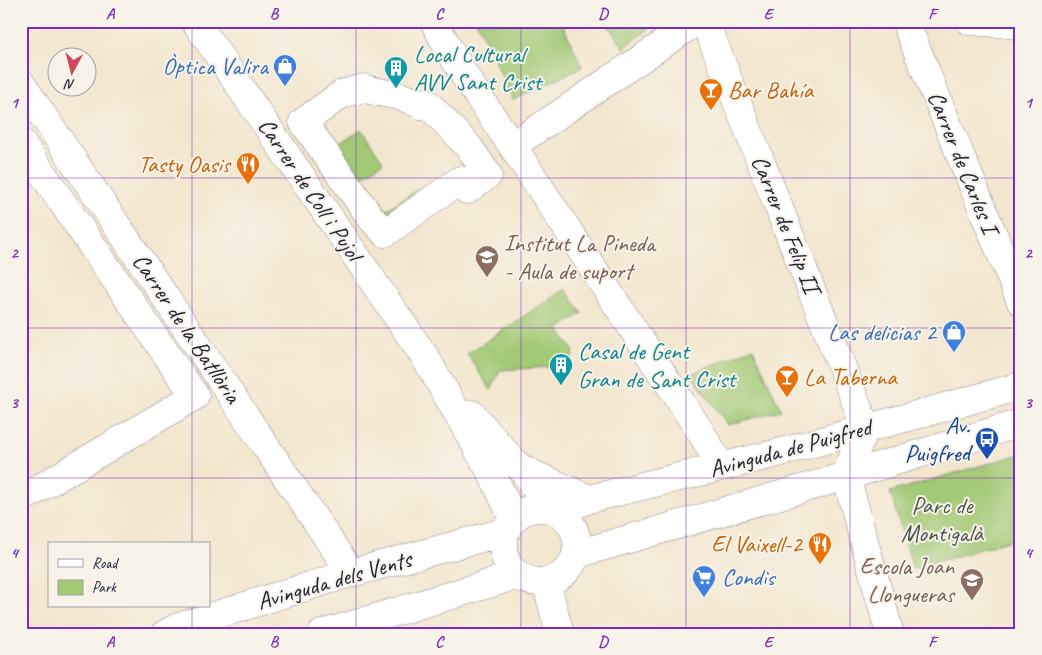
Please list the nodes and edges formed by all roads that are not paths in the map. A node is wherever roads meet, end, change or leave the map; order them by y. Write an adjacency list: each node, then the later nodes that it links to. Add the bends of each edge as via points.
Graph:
1 (195, 21): 13 (street, Carrer de Coll i Pujol)
2 (434, 21): 11 (street, via 475,93)
3 (697, 21): 11 (street)
4 (705, 21): 16 (street, Carrer de Felip II)
5 (905, 21): 12 (street, Carrer de Carles I)
6 (970, 21): 7 (street)
7 (1021, 25)
8 (21, 83): 25 (street, Carrer de la Batllòria)
9 (426, 102): 9 (street, via 469,147 488,175 467,190 460,180 385,233 304,122 342,94 363,88 402,96 420,105)
10 (21, 142): 20 (street, via 195,396)
11 (512, 146): 17 (street)
12 (1021, 302)
13 (425, 357): 18 (street, Carrer de Coll i Pujol); 23 (street, Carrer de Coll i Pujol, via 491,472)
14 (1021, 386): 16 (street, Avinguda de Puigfred)
15 (1021, 423): 19 (street, Avinguda de Puigfred)
16 (866, 428): 17 (street, Avinguda de Puigfred); 19 (street)
17 (721, 467): 21 (street, Avinguda de Puigfred)
18 (523, 470): 21 (street, Carrer de Coll i Pujol); 22 (street, Carrer de Coll i Pujol)
19 (846, 476): 24 (street, Avinguda de Puigfred); 31 (street)
20 (21, 498)
21 (589, 499): 22 (street, Avinguda de Puigfred)
22 (554, 510): 23 (street, via 535,507 522,511); 24 (street, via 575,531)
23 (509, 525): 25 (street, Avinguda dels Vents); 26 (street, via 502,543 504,556)
24 (576, 554): 27 (street, via 565,573)
25 (351, 573): 28 (street, Avinguda dels Vents, via 178,627)
26 (518, 575): 27 (street, via 534,582); 29 (street, Avinguda dels Vents)
27 (546, 582): 30 (street)
28 (165, 634)
29 (322, 634)
30 (560, 634)
31 (890, 634)

